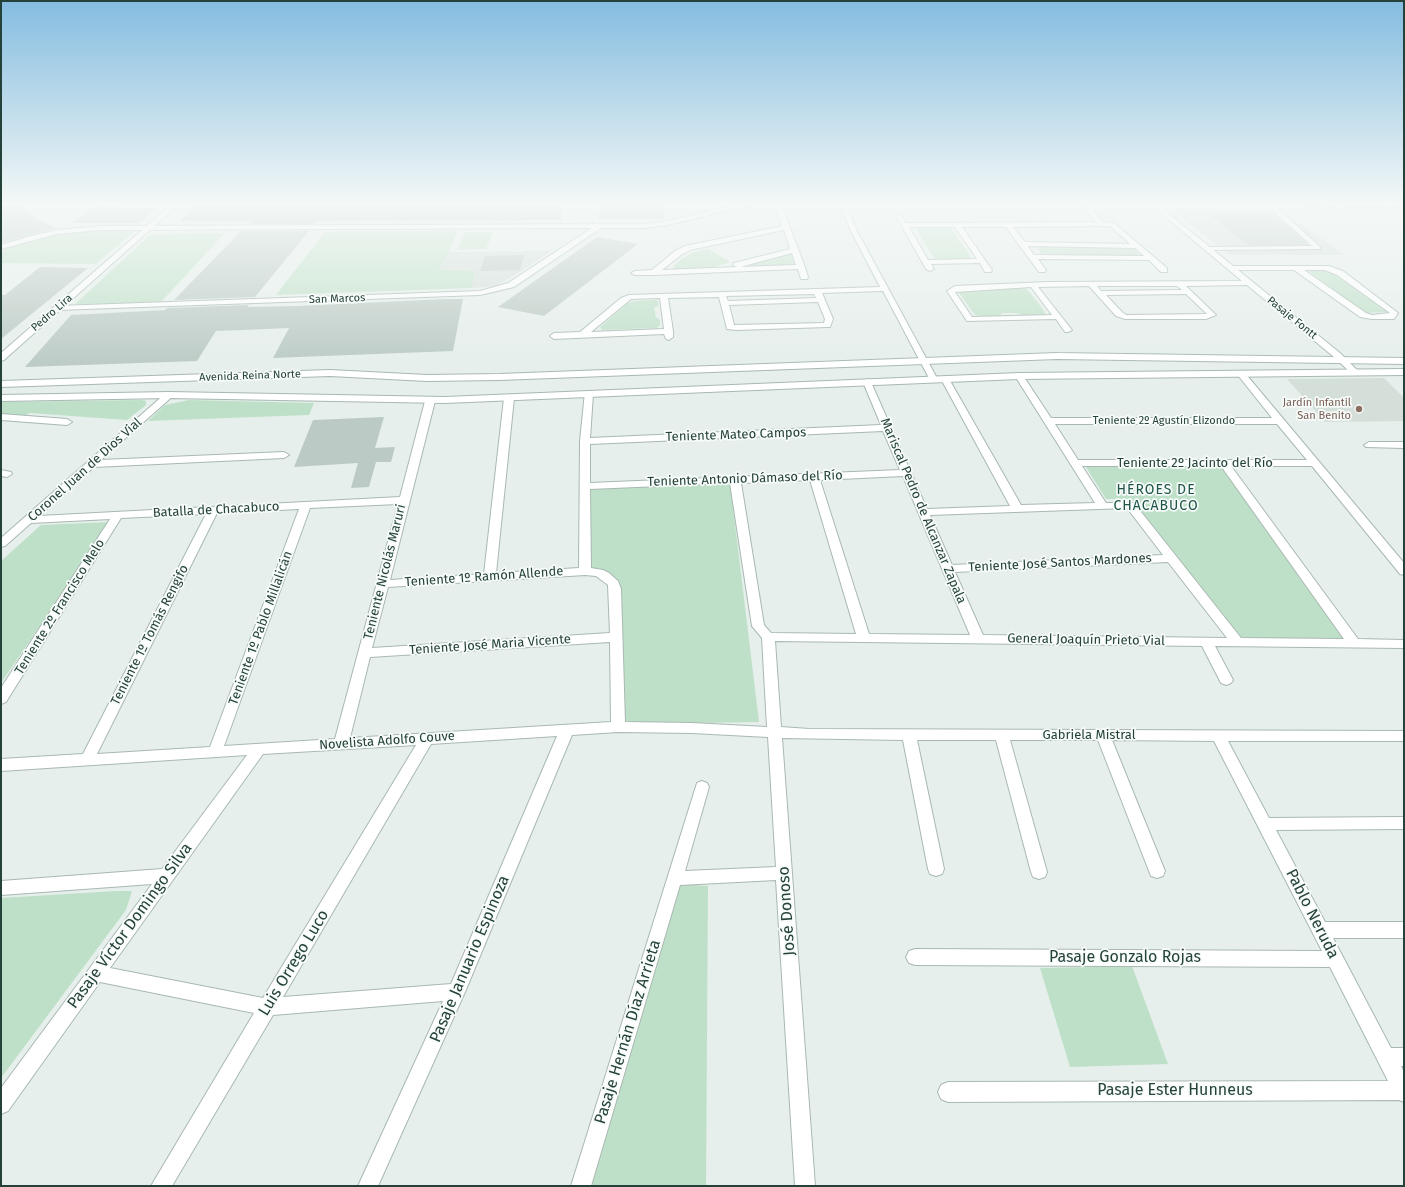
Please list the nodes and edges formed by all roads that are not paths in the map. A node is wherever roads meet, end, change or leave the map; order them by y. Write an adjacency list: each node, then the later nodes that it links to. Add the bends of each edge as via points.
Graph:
1 (113, 259): 34 (street, Pedro Lira)
2 (549, 259): 34 (street, San Marcos, via 511,284 480,293)
3 (670, 259): 20 (street)
4 (758, 259): 15 (street)
5 (798, 259): 12 (street)
6 (870, 259): 26 (street)
7 (924, 259): 11 (street, via 928,266)
8 (1034, 259): 17 (street)
9 (1153, 259): 18 (street)
10 (1222, 259): 13 (street, Pasaje Fontt)
11 (982, 261): 16 (street)
12 (801, 268): 15 (street); 21 (street)
13 (1232, 268): 14 (street); 22 (street, Pasaje Fontt)
14 (1296, 268): 14 (street, via 1334,270 1394,313 1391,317 1363,315)
15 (722, 270): 20 (street)
16 (988, 270)
17 (1042, 270)
18 (1164, 270)
19 (635, 273): 20 (street)
20 (653, 273)
21 (804, 277)
22 (1250, 283): 24 (street); 41 (street, Pasaje Fontt)
23 (1091, 284): 24 (street); 25 (street); 29 (street)
24 (1180, 284): 28 (street)
25 (1034, 285): 35 (street); 35 (street, via 955,288 951,291 970,319)
26 (885, 289): 27 (street); 40 (street)
27 (817, 291): 30 (street); 32 (street)
28 (1189, 292): 29 (street); 29 (street, via 1212,315 1125,317)
29 (1100, 293)
30 (722, 294): 31 (street); 33 (street)
31 (666, 296): 37 (street, via 624,300); 37 (street, via 664,298 669,334)
32 (821, 300): 33 (street); 33 (street, via 829,319 827,325 730,327)
33 (725, 303)
34 (57, 308): 39 (street, Pedro Lira)
35 (1058, 317): 36 (street)
36 (1068, 330)
37 (583, 334): 38 (street)
38 (554, 336)
39 (1, 358)
40 (924, 361): 41 (street, Avenida Reina Norte, via 1064,356); 47 (street); 49 (street, Avenida Reina Norte, via 499,377 427,378 330,373)
41 (1344, 361): 42 (street, Avenida Reina Norte); 43 (street, Pasaje Fontt)
42 (1404, 361)
43 (1355, 372): 44 (street); 45 (street)
44 (1241, 374): 46 (street); 57 (street)
45 (1402, 374)
46 (1019, 376): 47 (street); 56 (street)
47 (940, 380): 48 (street); 75 (street)
48 (867, 382): 50 (street); 59 (street, Mariscal Pedro de Alcanzar Zapala)
49 (1, 384)
50 (588, 394): 53 (street); 60 (street)
51 (169, 395): 52 (street); 54 (street); 67 (street, Coronel Juan de Dios Vial)
52 (1, 398)
53 (509, 398): 54 (street); 85 (street)
54 (430, 401): 72 (street, Teniente Nicolás Maruri)
55 (1, 417): 58 (street)
56 (1049, 421): 57 (street, Teniente 2º Agustín Elizondo); 65 (street)
57 (1280, 421): 66 (street)
58 (67, 422)
59 (887, 428): 60 (street, Teniente Mateo Campos); 68 (street, Mariscal Pedro de Alcanzar Zapala)
60 (584, 441): 71 (street)
61 (1369, 445): 62 (street)
62 (1404, 445)
63 (284, 455): 67 (street)
64 (1224, 462): 65 (street, Teniente 2º Jacinto del Río); 66 (street, Teniente 2º Jacinto del Río); 93 (street)
65 (1076, 463): 74 (street)
66 (1314, 463): 84 (street)
67 (91, 464): 79 (street, Coronel Juan de Dios Vial)
68 (906, 473): 69 (street, Teniente Antonio Dámaso del Río); 77 (street, Mariscal Pedro de Alcanzar Zapala)
69 (814, 476): 70 (street, Teniente Antonio Dámaso del Río); 89 (street)
70 (735, 480): 71 (street, Teniente Antonio Dámaso del Río); 88 (street, via 758,626)
71 (585, 486): 83 (street)
72 (404, 500): 73 (street, Batalla de Chacabuco); 86 (street, Teniente Nicolás Maruri)
73 (306, 505): 76 (street, Batalla de Chacabuco); 109 (street, Teniente 1º Pablo Millalicán)
74 (1102, 505): 75 (street); 81 (street, via 1130,504)
75 (1018, 508): 77 (street)
76 (213, 510): 78 (street, Batalla de Chacabuco); 110 (street, Teniente 1º Tomás Rengifo)
77 (923, 512): 82 (street, Mariscal Pedro de Alcanzar Zapala)
78 (118, 515): 79 (street, Batalla de Chacabuco); 97 (street, Teniente 2º Francisco Melo)
79 (28, 520): 80 (street, Coronel Juan de Dios Vial)
80 (1, 544)
81 (1171, 558): 82 (street, Teniente José Santos Mardones); 92 (street)
82 (948, 569): 90 (street, Mariscal Pedro de Alcanzar Zapala)
83 (585, 571): 85 (street, Teniente 1º Ramón Allende); 87 (street, Teniente 1º Ramón Allende, via 600,573 614,584)
84 (1404, 571)
85 (490, 577): 86 (street, Teniente 1º Ramón Allende)
86 (382, 584): 95 (street, Teniente Nicolás Maruri)
87 (616, 637): 95 (street, Teniente José Maria Vicente); 98 (street, Teniente 1º Ramón Allende)
88 (768, 637): 89 (street, General Joaquín Prieto Vial); 100 (street, José Donoso)
89 (864, 638): 90 (street, General Joaquín Prieto Vial)
90 (978, 639): 91 (street, General Joaquín Prieto Vial)
91 (1206, 642): 92 (street, General Joaquín Prieto Vial); 96 (street)
92 (1237, 642): 93 (street, General Joaquín Prieto Vial)
93 (1354, 644): 94 (street, General Joaquín Prieto Vial)
94 (1404, 644)
95 (364, 653): 107 (street, Teniente Nicolás Maruri)
96 (1226, 680)
97 (1, 699)
98 (618, 727): 99 (street, Novelista Adolfo Couve); 100 (street, Novelista Adolfo Couve)
99 (567, 730): 106 (street, Novelista Adolfo Couve); 127 (street, Pasaje Januario Espinoza)
100 (774, 732): 101 (street, Gabriela Mistral); 117 (street, José Donoso)
101 (909, 734): 102 (street, Gabriela Mistral); 115 (street)
102 (1002, 735): 103 (street, Gabriela Mistral); 118 (street)
103 (1103, 735): 104 (street, Gabriela Mistral); 116 (street)
104 (1219, 736): 105 (street, Gabriela Mistral); 114 (street, Pablo Neruda)
105 (1404, 736)
106 (427, 739): 107 (street, Novelista Adolfo Couve); 128 (street, Luis Orrego Luco)
107 (341, 744): 108 (street, Novelista Adolfo Couve)
108 (259, 749): 109 (street, Novelista Adolfo Couve); 119 (street, Pasaje Víctor Domingo Silva)
109 (215, 752): 110 (street, Novelista Adolfo Couve)
110 (87, 760): 111 (street, Novelista Adolfo Couve)
111 (2, 766)
112 (702, 787): 120 (street, Pasaje Hernán Díaz Arrieta)
113 (1404, 823): 114 (street)
114 (1265, 824): 122 (street, Pablo Neruda)
115 (936, 869)
116 (1157, 871)
117 (784, 872): 120 (street); 136 (street, José Donoso)
118 (1040, 872)
119 (167, 876): 121 (street); 126 (street, Pasaje Víctor Domingo Silva)
120 (674, 878): 135 (street, Pasaje Hernán Díaz Arrieta)
121 (1, 888)
122 (1320, 930): 123 (street); 125 (street, Pablo Neruda)
123 (1404, 930)
124 (915, 957): 125 (street, Pasaje Gonzalo Rojas)
125 (1335, 959): 129 (street, Pablo Neruda)
126 (96, 973): 128 (street); 132 (street, Pasaje Víctor Domingo Silva)
127 (456, 992): 128 (street); 134 (street, Pasaje Januario Espinoza)
128 (267, 1007): 133 (street, Luis Orrego Luco)
129 (1395, 1057): 130 (street, Pablo Neruda)
130 (1403, 1091): 131 (street, Pasaje Ester Hunneus)
131 (948, 1092)
132 (1, 1104)
133 (160, 1186)
134 (368, 1186)
135 (581, 1186)
136 (805, 1186)

